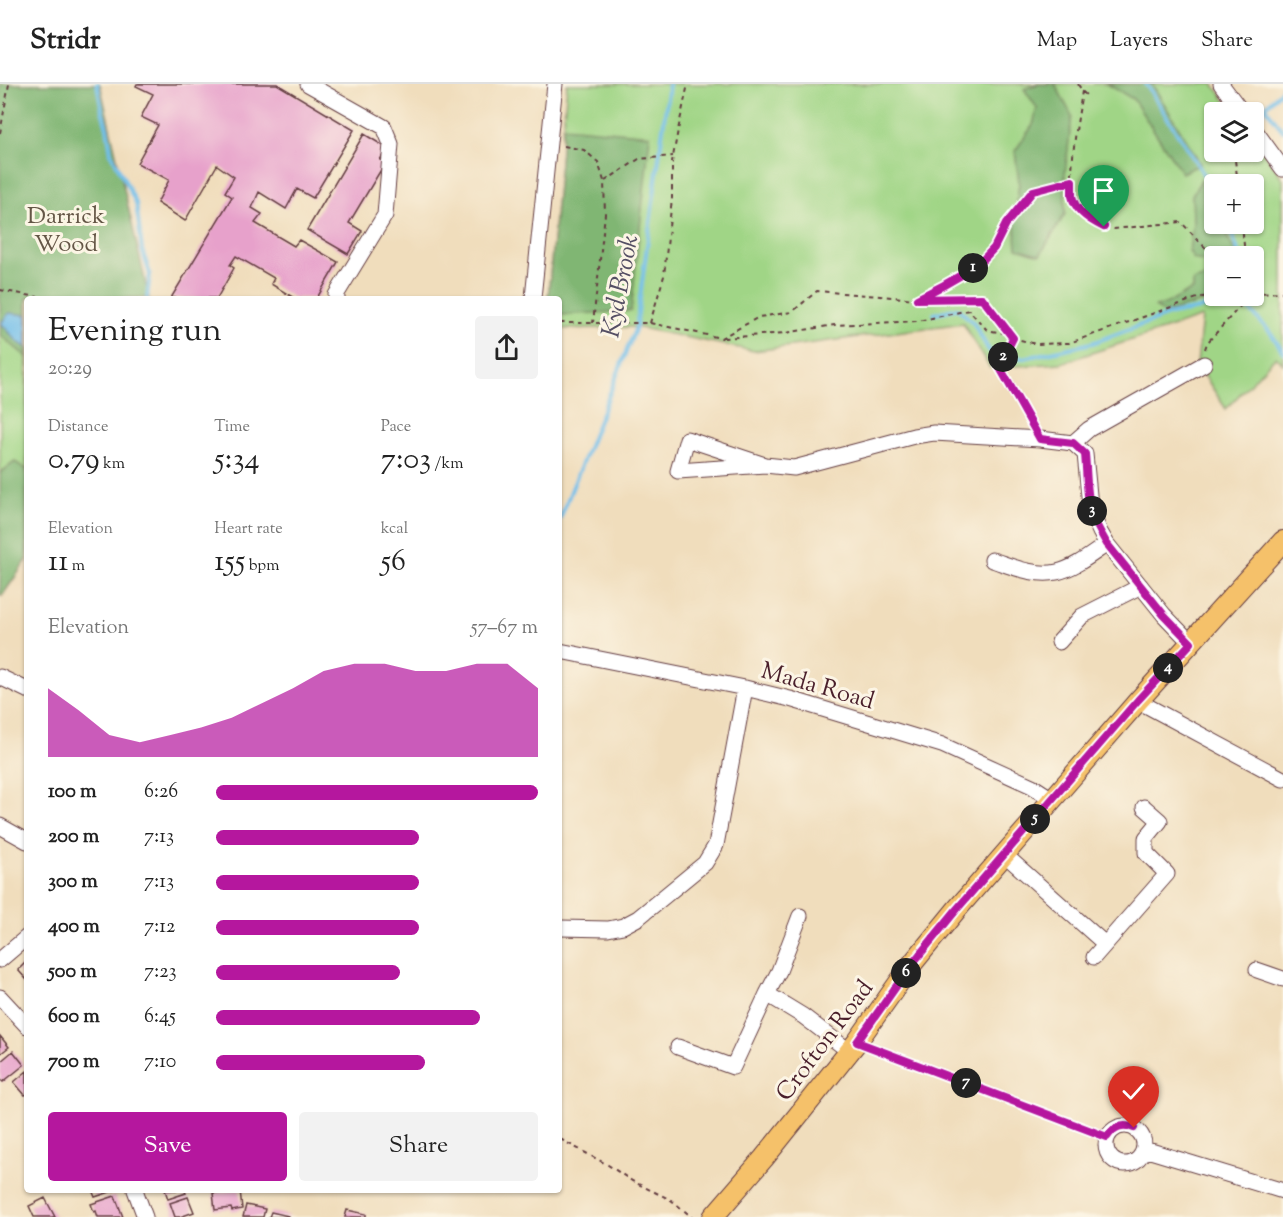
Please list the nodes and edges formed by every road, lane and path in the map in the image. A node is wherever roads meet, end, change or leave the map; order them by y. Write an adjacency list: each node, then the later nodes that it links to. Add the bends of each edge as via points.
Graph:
1 (9, 84): 10 (path)
2 (308, 84): 22 (street, via 384,127 391,144 385,214)
3 (555, 84): 11 (street)
4 (688, 84): 13 (path)
5 (1078, 84): 7 (path)
6 (1221, 84): 9 (street)
7 (1082, 91): 8 (path); 16 (path)
8 (1089, 98)
9 (1234, 102)
10 (0, 133)
11 (549, 143): 15 (path, via 584,150 598,162); 23 (street)
12 (1264, 143): 14 (street)
13 (673, 156): 15 (path, via 639,159); 27 (path, via 664,276)
14 (1283, 169)
15 (604, 181): 29 (path, via 605,214)
16 (1072, 181): 17 (path, via 1072,198 1094,223 1114,229 1181,222); 25 (path, via 1033,191 977,266)
17 (1204, 246)
18 (0, 290): 21 (path)
19 (1283, 292): 20 (path)
20 (1264, 293)
21 (32, 296)
22 (336, 296)
23 (533, 296)
24 (1204, 297): 32 (path, via 1069,343 1036,344)
25 (917, 299): 30 (path, via 982,298); 31 (path, via 817,291 792,312 759,316)
26 (1240, 306): 33 (path, via 1207,344)
27 (650, 322): 29 (path); 31 (path)
28 (562, 323): 29 (path)
29 (593, 323)
30 (1010, 334): 31 (path, via 987,330 969,310 918,321 835,325); 32 (path)
31 (721, 338)
32 (1013, 338): 34 (path, via 999,366)
33 (1204, 364): 35 (street, via 1089,429)
34 (1040, 439): 35 (street); 36 (street, via 934,434 794,468)
35 (1073, 443): 38 (street, via 1085,454 1090,505)
36 (765, 465): 36 (street, via 678,471 687,439)
37 (1283, 541): 42 (main road, Crofton Road)
38 (1107, 544): 39 (street, via 1056,572); 40 (street)
39 (992, 560)
40 (1140, 586): 41 (street, via 1083,616); 42 (street)
41 (1059, 642)
42 (1191, 643): 47 (main road, Crofton Road)
43 (562, 651): 45 (street, Mada Road)
44 (0, 677): 46 (street)
45 (745, 688): 49 (street, Mada Road, via 942,745); 55 (street, via 716,845 705,863 624,926)
46 (24, 689)
47 (1138, 700): 48 (street); 49 (main road, Crofton Road)
48 (1283, 779)
49 (1052, 798): 53 (main road, Crofton Road)
50 (1144, 807): 57 (street, via 1160,821 1146,838 1146,853 1167,874)
51 (0, 826): 52 (street)
52 (24, 839)
53 (1004, 854): 57 (street); 65 (main road, Crofton Road, via 912,964)
54 (800, 916): 62 (street)
55 (562, 928)
56 (24, 940): 59 (street)
57 (1105, 944): 58 (street)
58 (1094, 957)
59 (0, 960)
60 (1257, 970): 61 (street)
61 (1283, 979)
62 (767, 994): 65 (street); 66 (street, via 733,1067)
63 (0, 997): 64 (street)
64 (24, 1023)
65 (853, 1046): 67 (path); 74 (main road, Crofton Road)
66 (678, 1047)
67 (1107, 1137): 69 (street, via 1116,1128 1128,1125 1139,1131); 69 (street, via 1106,1150 1119,1163 1137,1160)
68 (562, 1140): 73 (path, via 671,1200)
69 (1144, 1149): 70 (street)
70 (1283, 1191)
71 (136, 1193): 72 (street)
72 (145, 1217)
73 (692, 1217)
74 (713, 1217)

